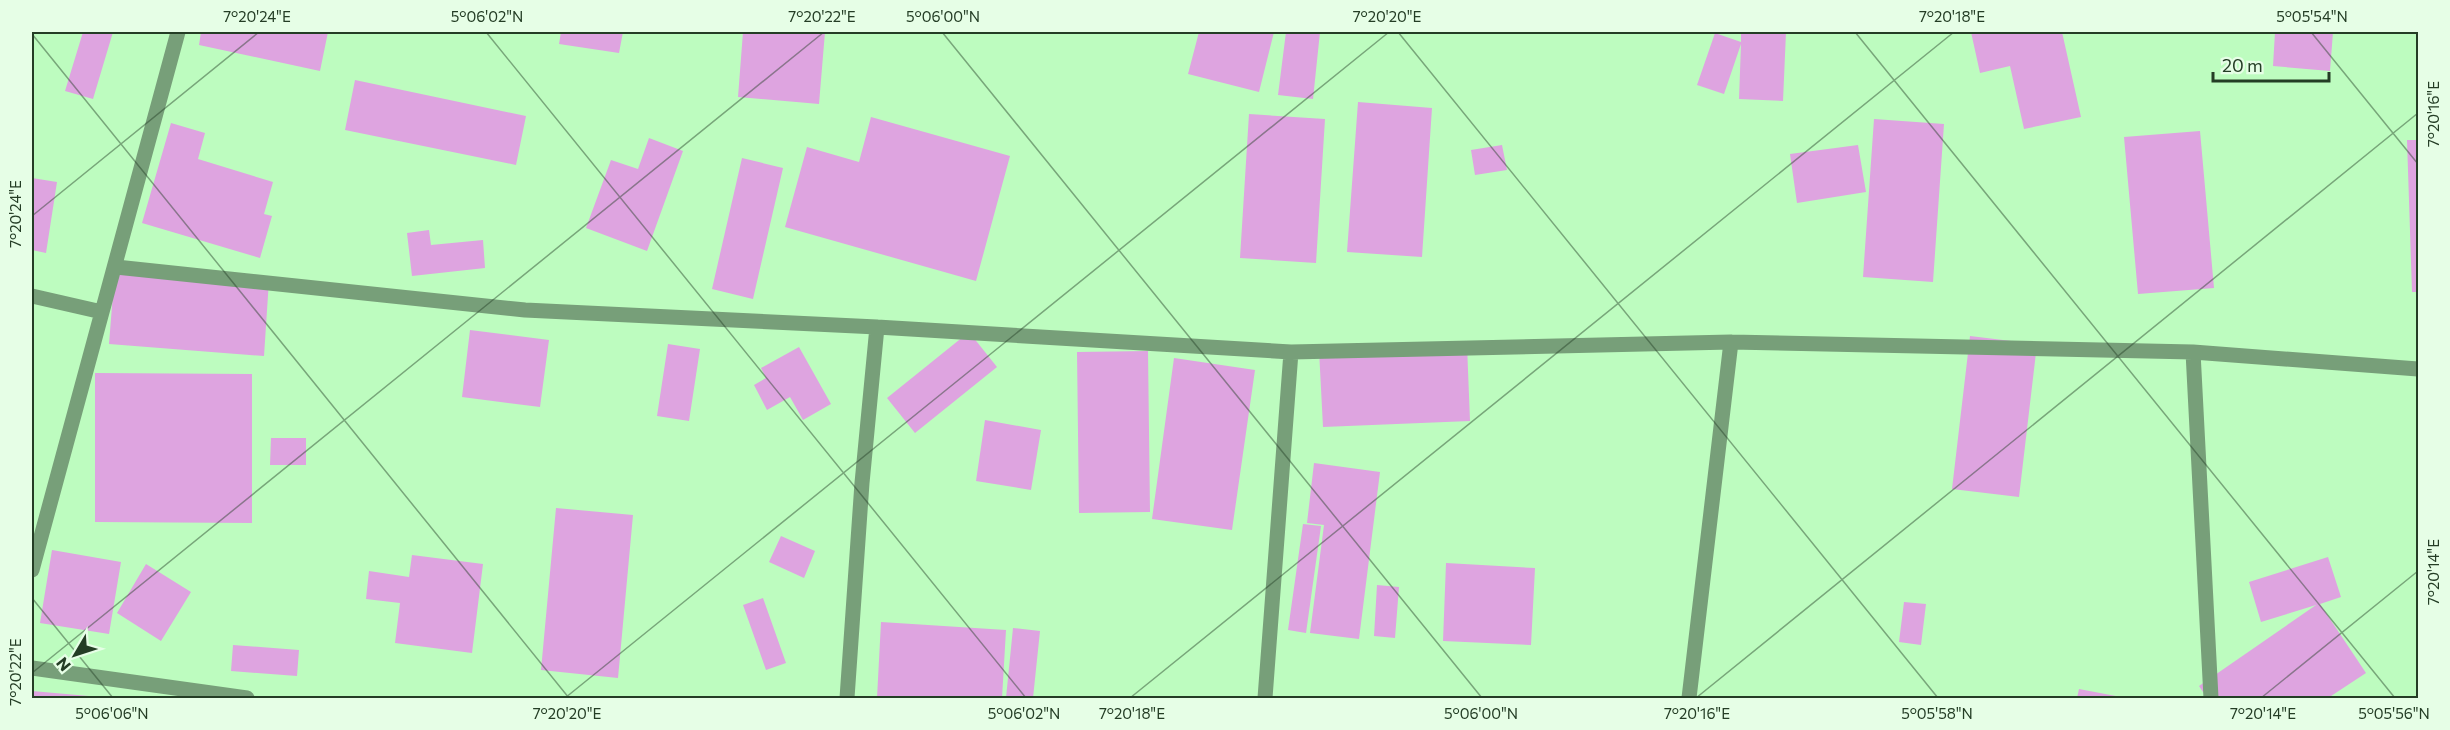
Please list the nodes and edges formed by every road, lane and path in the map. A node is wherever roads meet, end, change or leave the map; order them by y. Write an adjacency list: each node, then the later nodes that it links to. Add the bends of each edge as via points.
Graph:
1 (178, 32): 2 (street)
2 (116, 267): 4 (street); 5 (street, via 525,310)
3 (32, 296): 4 (street)
4 (102, 312): 10 (street)
5 (877, 327): 7 (street); 13 (street)
6 (1731, 342): 7 (street); 8 (street); 15 (street)
7 (1291, 352): 14 (street)
8 (2193, 352): 9 (street); 16 (street)
9 (2418, 369)
10 (32, 570)
11 (32, 668): 12 (street)
12 (247, 699)
13 (847, 699)
14 (1265, 699)
15 (1689, 699)
16 (2211, 699)

